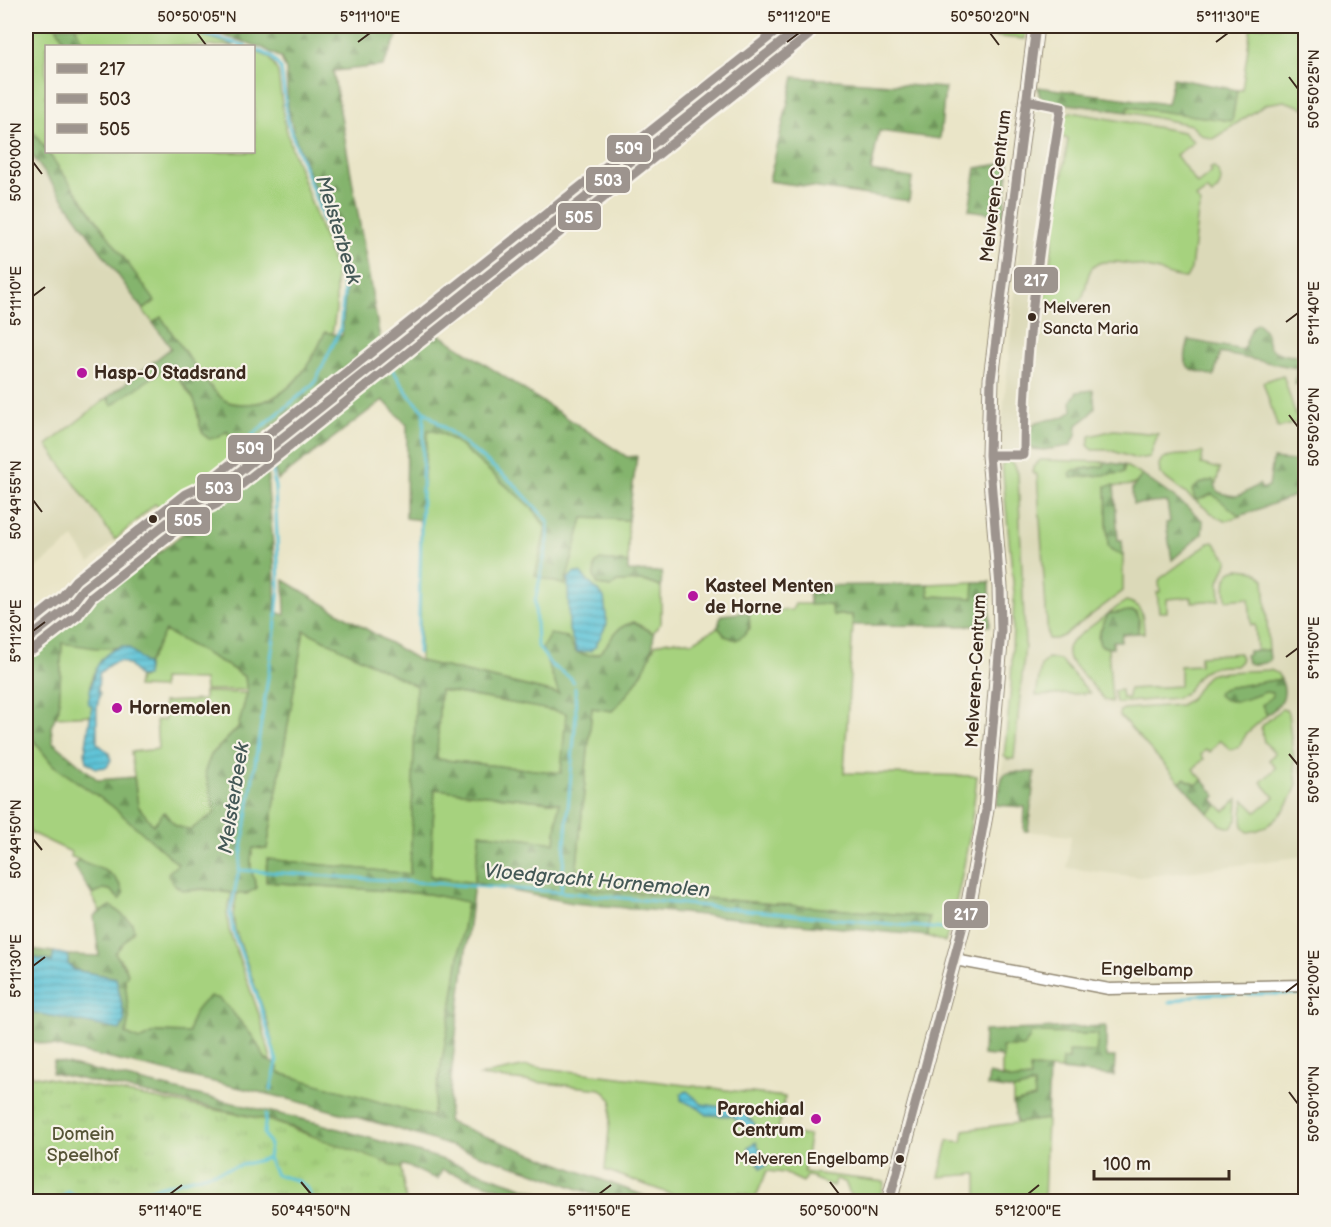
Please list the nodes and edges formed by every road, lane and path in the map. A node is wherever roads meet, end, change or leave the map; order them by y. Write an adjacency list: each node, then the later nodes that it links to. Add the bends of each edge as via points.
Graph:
1 (802, 26): 3 (main road, via 210,495 194,513 98,590 70,606)
2 (1036, 26): 4 (main road, Melveren-Centrum, via 991,379 989,455 1001,609 990,767 982,841)
3 (26, 641)
4 (955, 960): 5 (street, Engelbamp, via 1109,989); 6 (main road, Melveren-Centrum)
5 (1305, 985)
6 (889, 1202)

